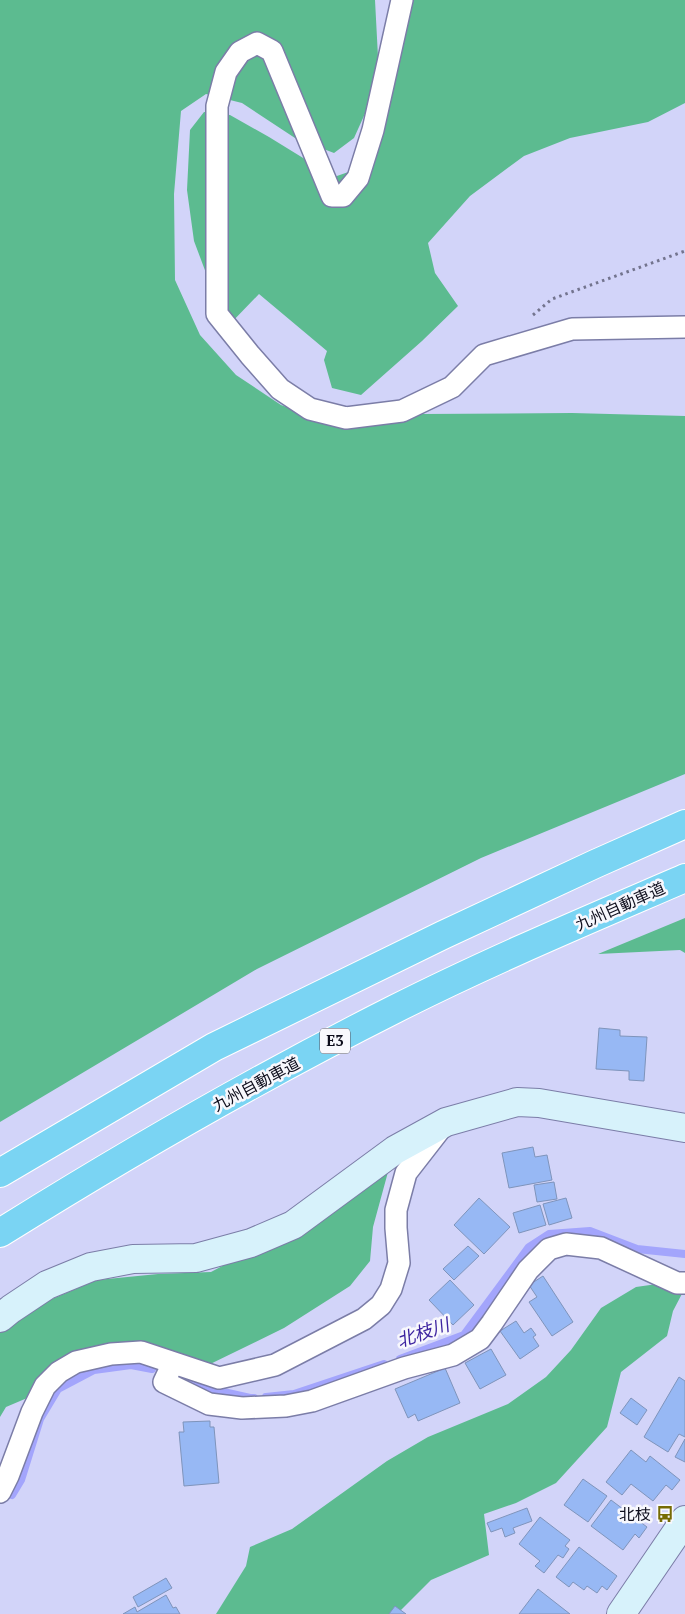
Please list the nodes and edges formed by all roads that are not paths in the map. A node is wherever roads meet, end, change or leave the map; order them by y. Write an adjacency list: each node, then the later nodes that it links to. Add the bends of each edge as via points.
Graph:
1 (402, 0): 2 (street, via 358,178 342,196 332,196 272,51 257,43 240,52 226,72 217,106 217,314 250,356 280,389 310,408 346,418 402,411 452,387 484,355 572,329)
2 (685, 327)
3 (685, 824): 7 (highway, via 443,935 214,1047)
4 (685, 878): 8 (highway, 九州自動車道 / E3, via 483,966 394,1010 198,1114)
5 (446, 1122): 6 (street, via 517,1102); 10 (street, via 395,1150 293,1225 251,1243 196,1258 133,1259 91,1267 47,1286); 11 (street, via 406,1173 396,1210 398,1263 391,1289 381,1305 364,1318 275,1365 219,1378)
6 (685, 1128)
7 (0, 1174)
8 (0, 1233)
9 (685, 1283): 11 (street, via 677,1284 601,1248 566,1244 549,1249 528,1270 480,1338 460,1351 312,1401 286,1406 242,1408 208,1404 164,1382)
10 (0, 1318)
11 (173, 1363): 12 (street, via 141,1352 111,1354 76,1362 59,1372 46,1386 32,1412)
12 (0, 1492)
13 (685, 1520): 14 (street)
14 (621, 1614)

